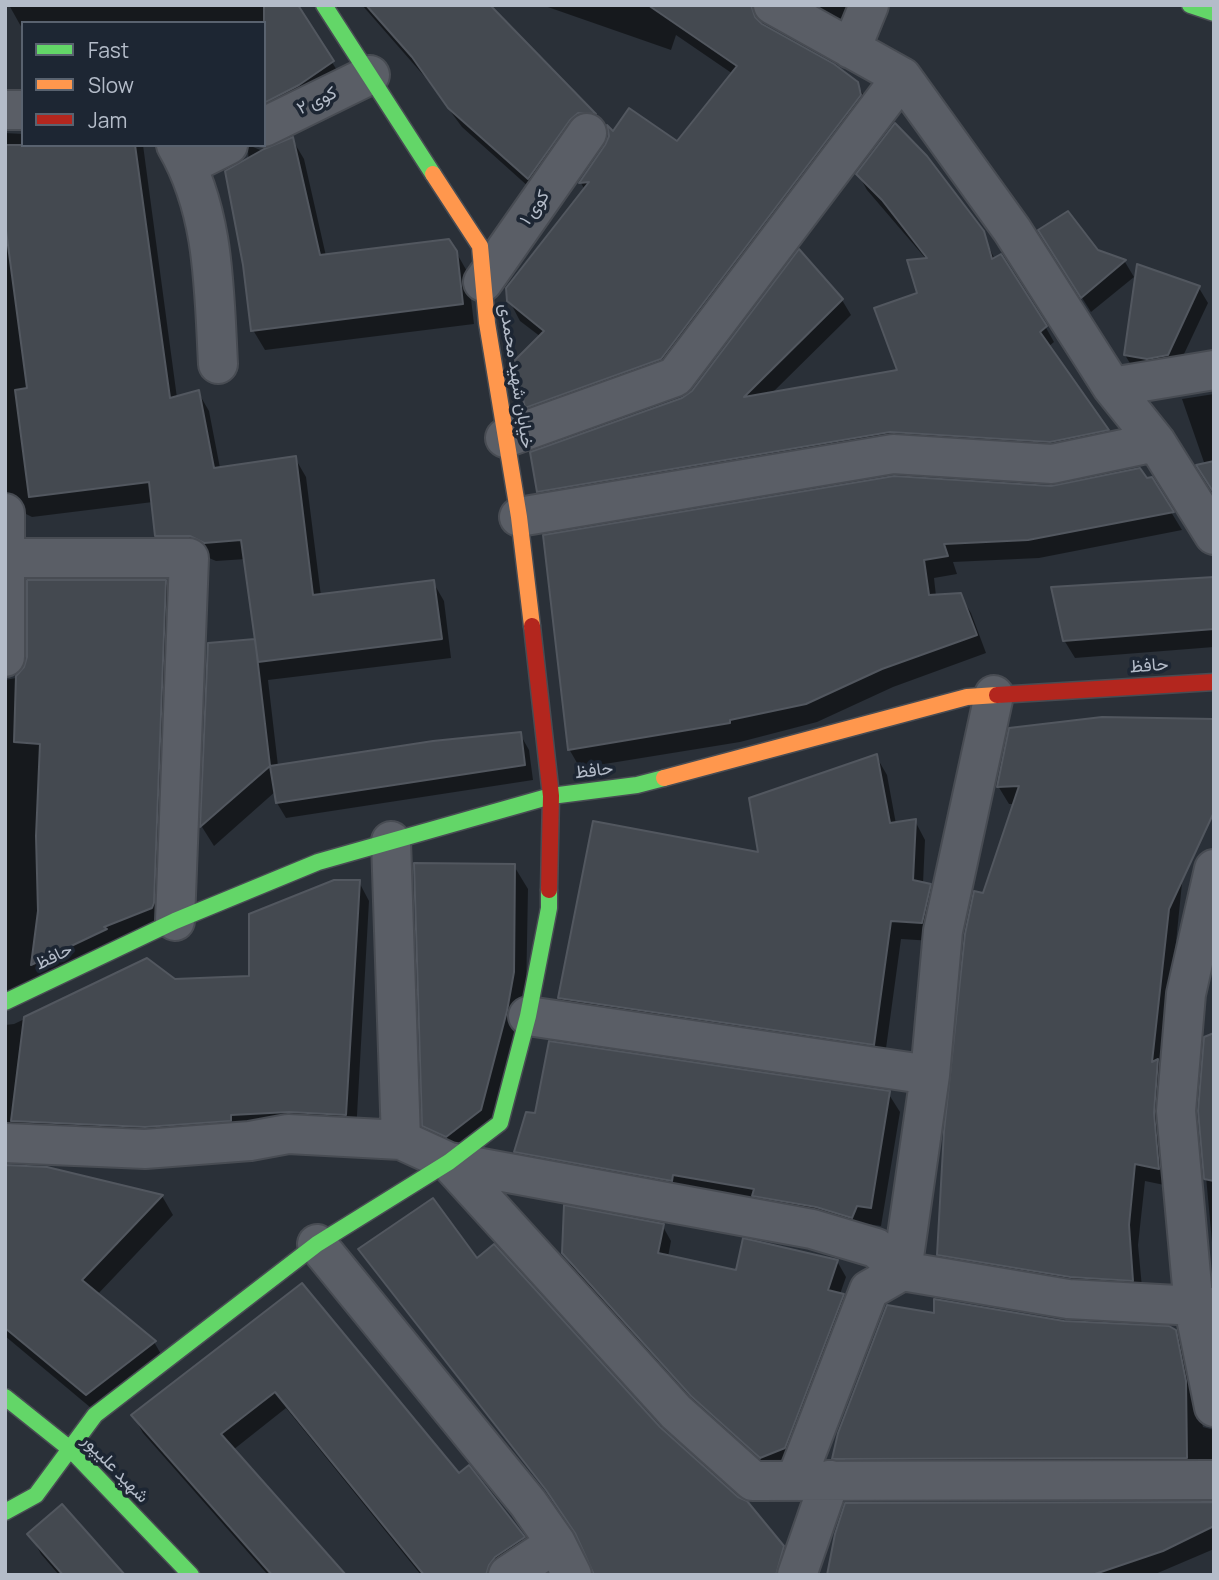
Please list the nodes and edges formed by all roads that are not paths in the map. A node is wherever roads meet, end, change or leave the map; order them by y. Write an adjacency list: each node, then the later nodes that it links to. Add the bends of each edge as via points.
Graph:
1 (324, 5): 7 (street, خیابان شهید محمدی)
2 (773, 5): 6 (street)
3 (869, 5): 6 (street)
4 (1190, 5): 5 (street)
5 (1214, 13)
6 (851, 49): 8 (street)
7 (370, 75): 9 (street, کوی ۲); 13 (street, خیابان شهید محمدی, via 480,246)
8 (902, 77): 16 (street, via 1012,230); 17 (street, via 675,377)
9 (266, 126)
10 (587, 133): 13 (street, کوی ۱)
11 (219, 147): 12 (street)
12 (182, 155): 14 (street, via 212,249)
13 (483, 282): 17 (street, خیابان شهید محمدی)
14 (218, 364)
15 (1214, 370): 16 (street)
16 (1112, 387): 18 (street)
17 (505, 438): 20 (street, خیابان شهید محمدی)
18 (1156, 442): 20 (street, via 1052,464 893,454); 21 (street)
19 (5, 513): 22 (street)
20 (519, 517): 26 (street, خیابان شهید محمدی)
21 (1214, 535)
22 (7, 558): 23 (street); 29 (street, via 189,558)
23 (5, 657)
24 (1214, 682): 25 (street, حافظ)
25 (994, 695): 26 (street, حافظ, via 967,697 637,785); 32 (street, via 943,931)
26 (551, 796): 27 (street, حافظ); 31 (street, خیابان شهید محمدی, via 549,908)
27 (391, 841): 29 (street, حافظ, via 317,862); 33 (street)
28 (1214, 869): 38 (street, via 1186,994 1177,1111)
29 (175, 920): 30 (street, حافظ)
30 (5, 1002)
31 (527, 1016): 32 (street); 35 (street, خیابان شهید محمدی, via 500,1123)
32 (930, 1075): 37 (street)
33 (401, 1140): 34 (street, via 288,1134 145,1149); 35 (street)
34 (5, 1143)
35 (449, 1162): 36 (street, خیابان شهید محمدی); 37 (street, via 812,1229 876,1248); 42 (street, via 676,1412 753,1481)
36 (317, 1244): 41 (street, خیابان شهید محمدی, via 95,1415); 45 (street, via 528,1503)
37 (902, 1271): 38 (street, via 1068,1299); 42 (street, via 869,1290)
38 (1204, 1307): 40 (street)
39 (5, 1398): 41 (street, شهید علیپور)
40 (1214, 1407)
41 (70, 1449): 44 (street, خیابان شهید محمدی, via 36,1495); 46 (street, شهید علیپور)
42 (813, 1480): 43 (street); 48 (street)
43 (1214, 1480)
44 (5, 1511)
45 (564, 1559): 47 (street)
46 (191, 1575)
47 (508, 1575)
48 (797, 1575)

